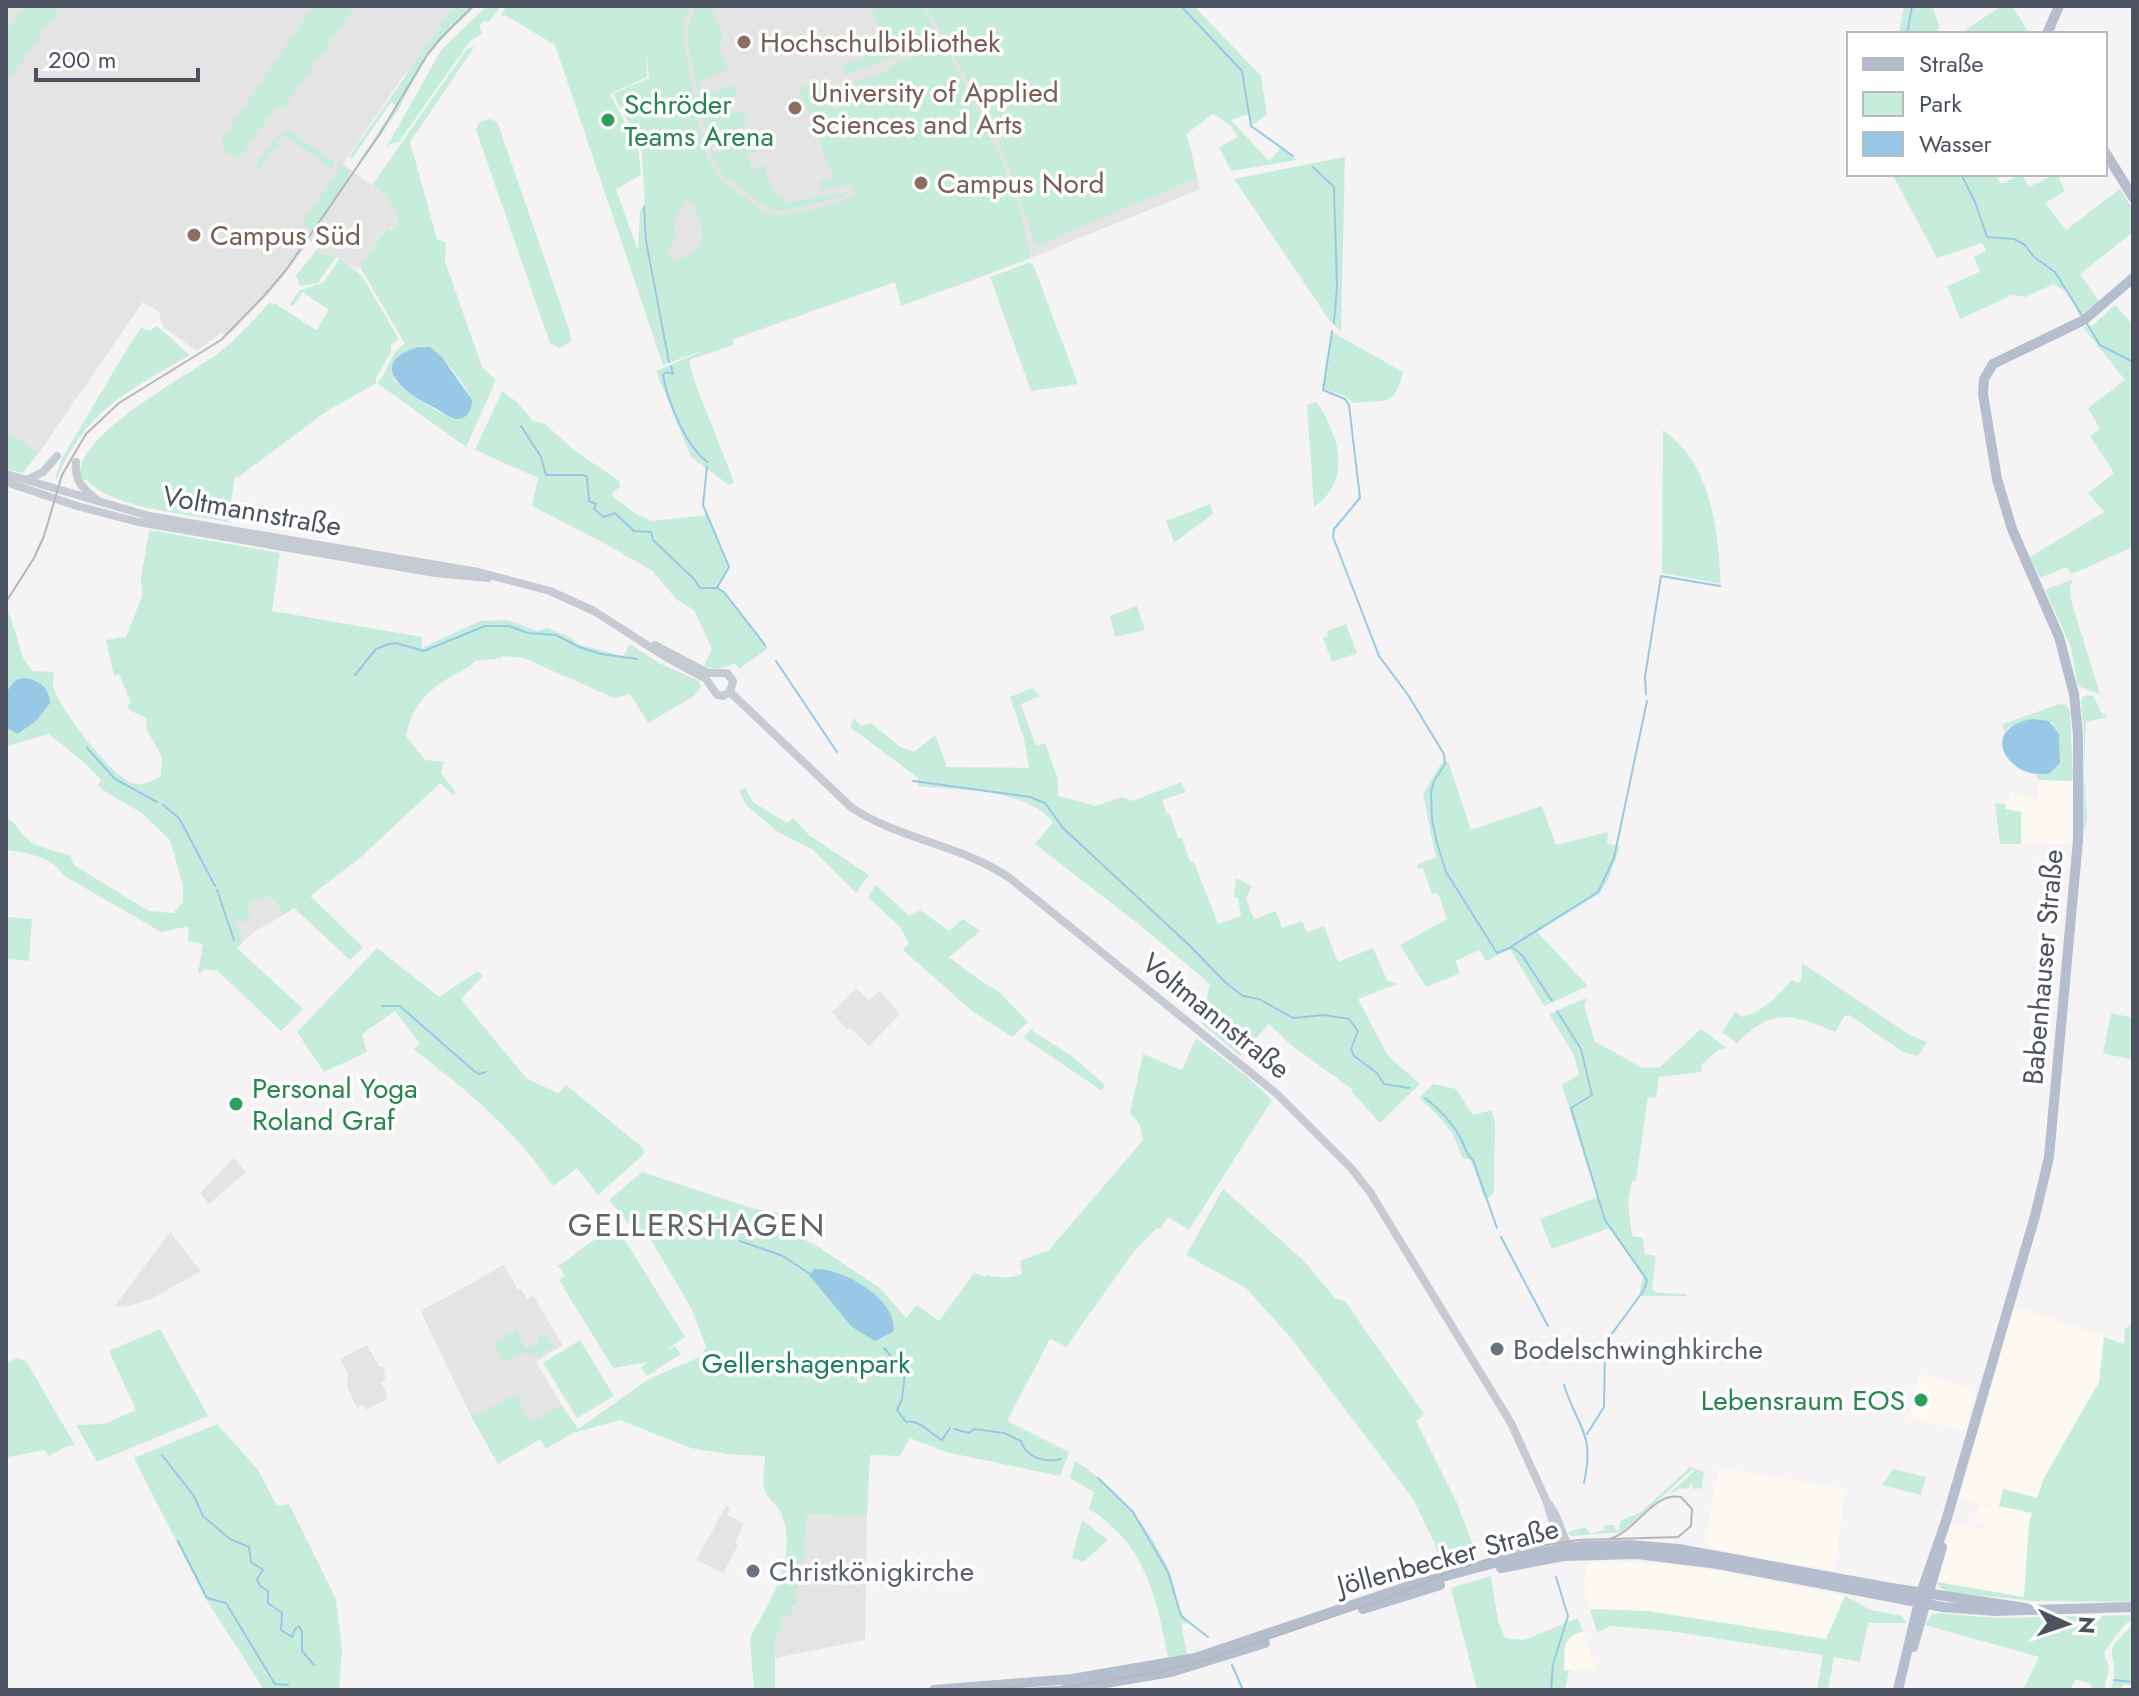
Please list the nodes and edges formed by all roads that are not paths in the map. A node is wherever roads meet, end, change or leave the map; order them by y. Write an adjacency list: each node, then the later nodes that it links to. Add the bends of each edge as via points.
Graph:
1 (2059, 6): 2 (main road)
2 (2048, 32)
3 (2107, 155): 4 (main road)
4 (2133, 197)
5 (2133, 278): 15 (main road, Babenhauser Straße, via 2084,320 1993,364 1984,379 1994,468 2007,515 2069,667 2076,709 2078,840 2051,1144)
6 (57, 456): 9 (street, via 43,472)
7 (76, 462): 11 (street, via 80,485)
8 (6, 474): 9 (street, Voltmannstraße)
9 (26, 480): 11 (street, Voltmannstraße)
10 (6, 482): 12 (street, Voltmannstraße, via 138,522 435,573)
11 (102, 504): 12 (street, Voltmannstraße)
12 (493, 578): 13 (street, Voltmannstraße, via 562,595)
13 (711, 679): 14 (street, via 717,695); 14 (street, via 724,672 730,675)
14 (730, 692): 16 (street, Voltmannstraße, via 848,804 1000,871 1285,1101 1346,1163 1370,1192 1511,1423 1556,1516)
15 (1942, 1534): 17 (main road); 19 (main road, via 1942,1549)
16 (1566, 1552): 18 (main road, Jöllenbecker Straße, via 1640,1545); 23 (main road, Jöllenbecker Straße, via 1512,1558 1409,1586 1195,1658 1072,1679); 24 (main road, Jöllenbecker Straße, via 1468,1577 1194,1666)
17 (1928, 1571): 18 (main road); 19 (main road)
18 (1901, 1595): 19 (main road, Jöllenbecker Straße); 21 (main road)
19 (1924, 1599): 20 (main road, Jöllenbecker Straße, via 1984,1610); 21 (main road); 22 (main road)
20 (2133, 1607)
21 (1913, 1622): 22 (main road)
22 (1899, 1686)
23 (934, 1690)
24 (1064, 1690)

